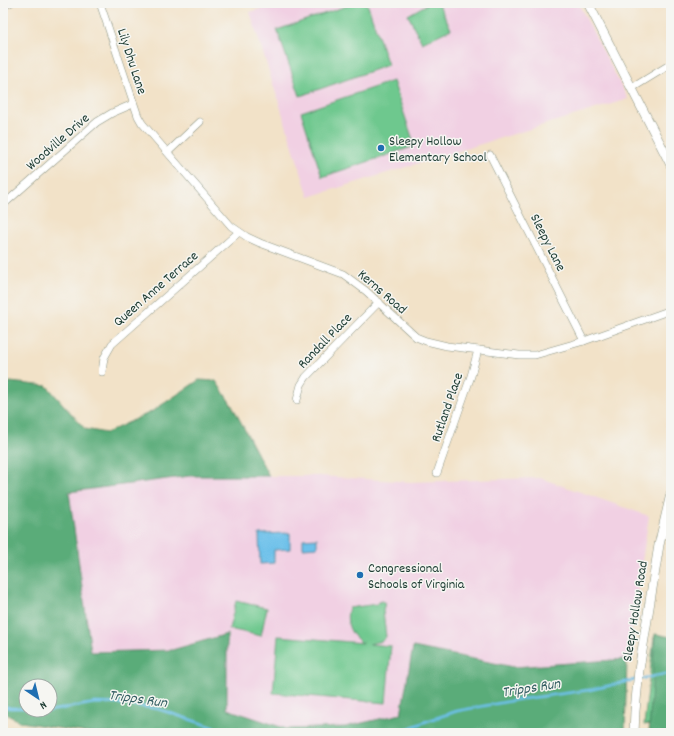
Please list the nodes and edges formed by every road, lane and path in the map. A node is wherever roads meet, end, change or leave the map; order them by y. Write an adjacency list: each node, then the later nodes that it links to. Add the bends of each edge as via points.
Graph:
1 (10, 3): 4 (street)
2 (100, 3): 7 (street, Lily Dhu Lane)
3 (588, 3): 6 (main road)
4 (3, 6)
5 (671, 64): 6 (street)
6 (632, 88): 11 (main road)
7 (133, 104): 9 (street, Kerns Road, via 142,124); 12 (street, Woodville Drive, via 112,112 97,122)
8 (200, 122): 9 (street)
9 (168, 152): 13 (street, Kerns Road, via 231,226)
10 (490, 155): 16 (street, Sleepy Lane)
11 (671, 165)
12 (3, 205)
13 (239, 232): 14 (street, Kerns Road, via 260,243 343,274); 18 (street, Queen Anne Terrace, via 112,344 104,358)
14 (378, 302): 17 (street, Kerns Road, via 416,337); 19 (street, Randall Place, via 306,377)
15 (671, 310): 16 (street, Kerns Road)
16 (584, 341): 17 (street, Kerns Road, via 535,355)
17 (478, 350): 20 (street, Rutland Place, via 472,376)
18 (102, 372)
19 (297, 400)
20 (437, 472)
21 (671, 494): 22 (main road, Sleepy Hollow Road, via 659,545 639,669)
22 (634, 733)

